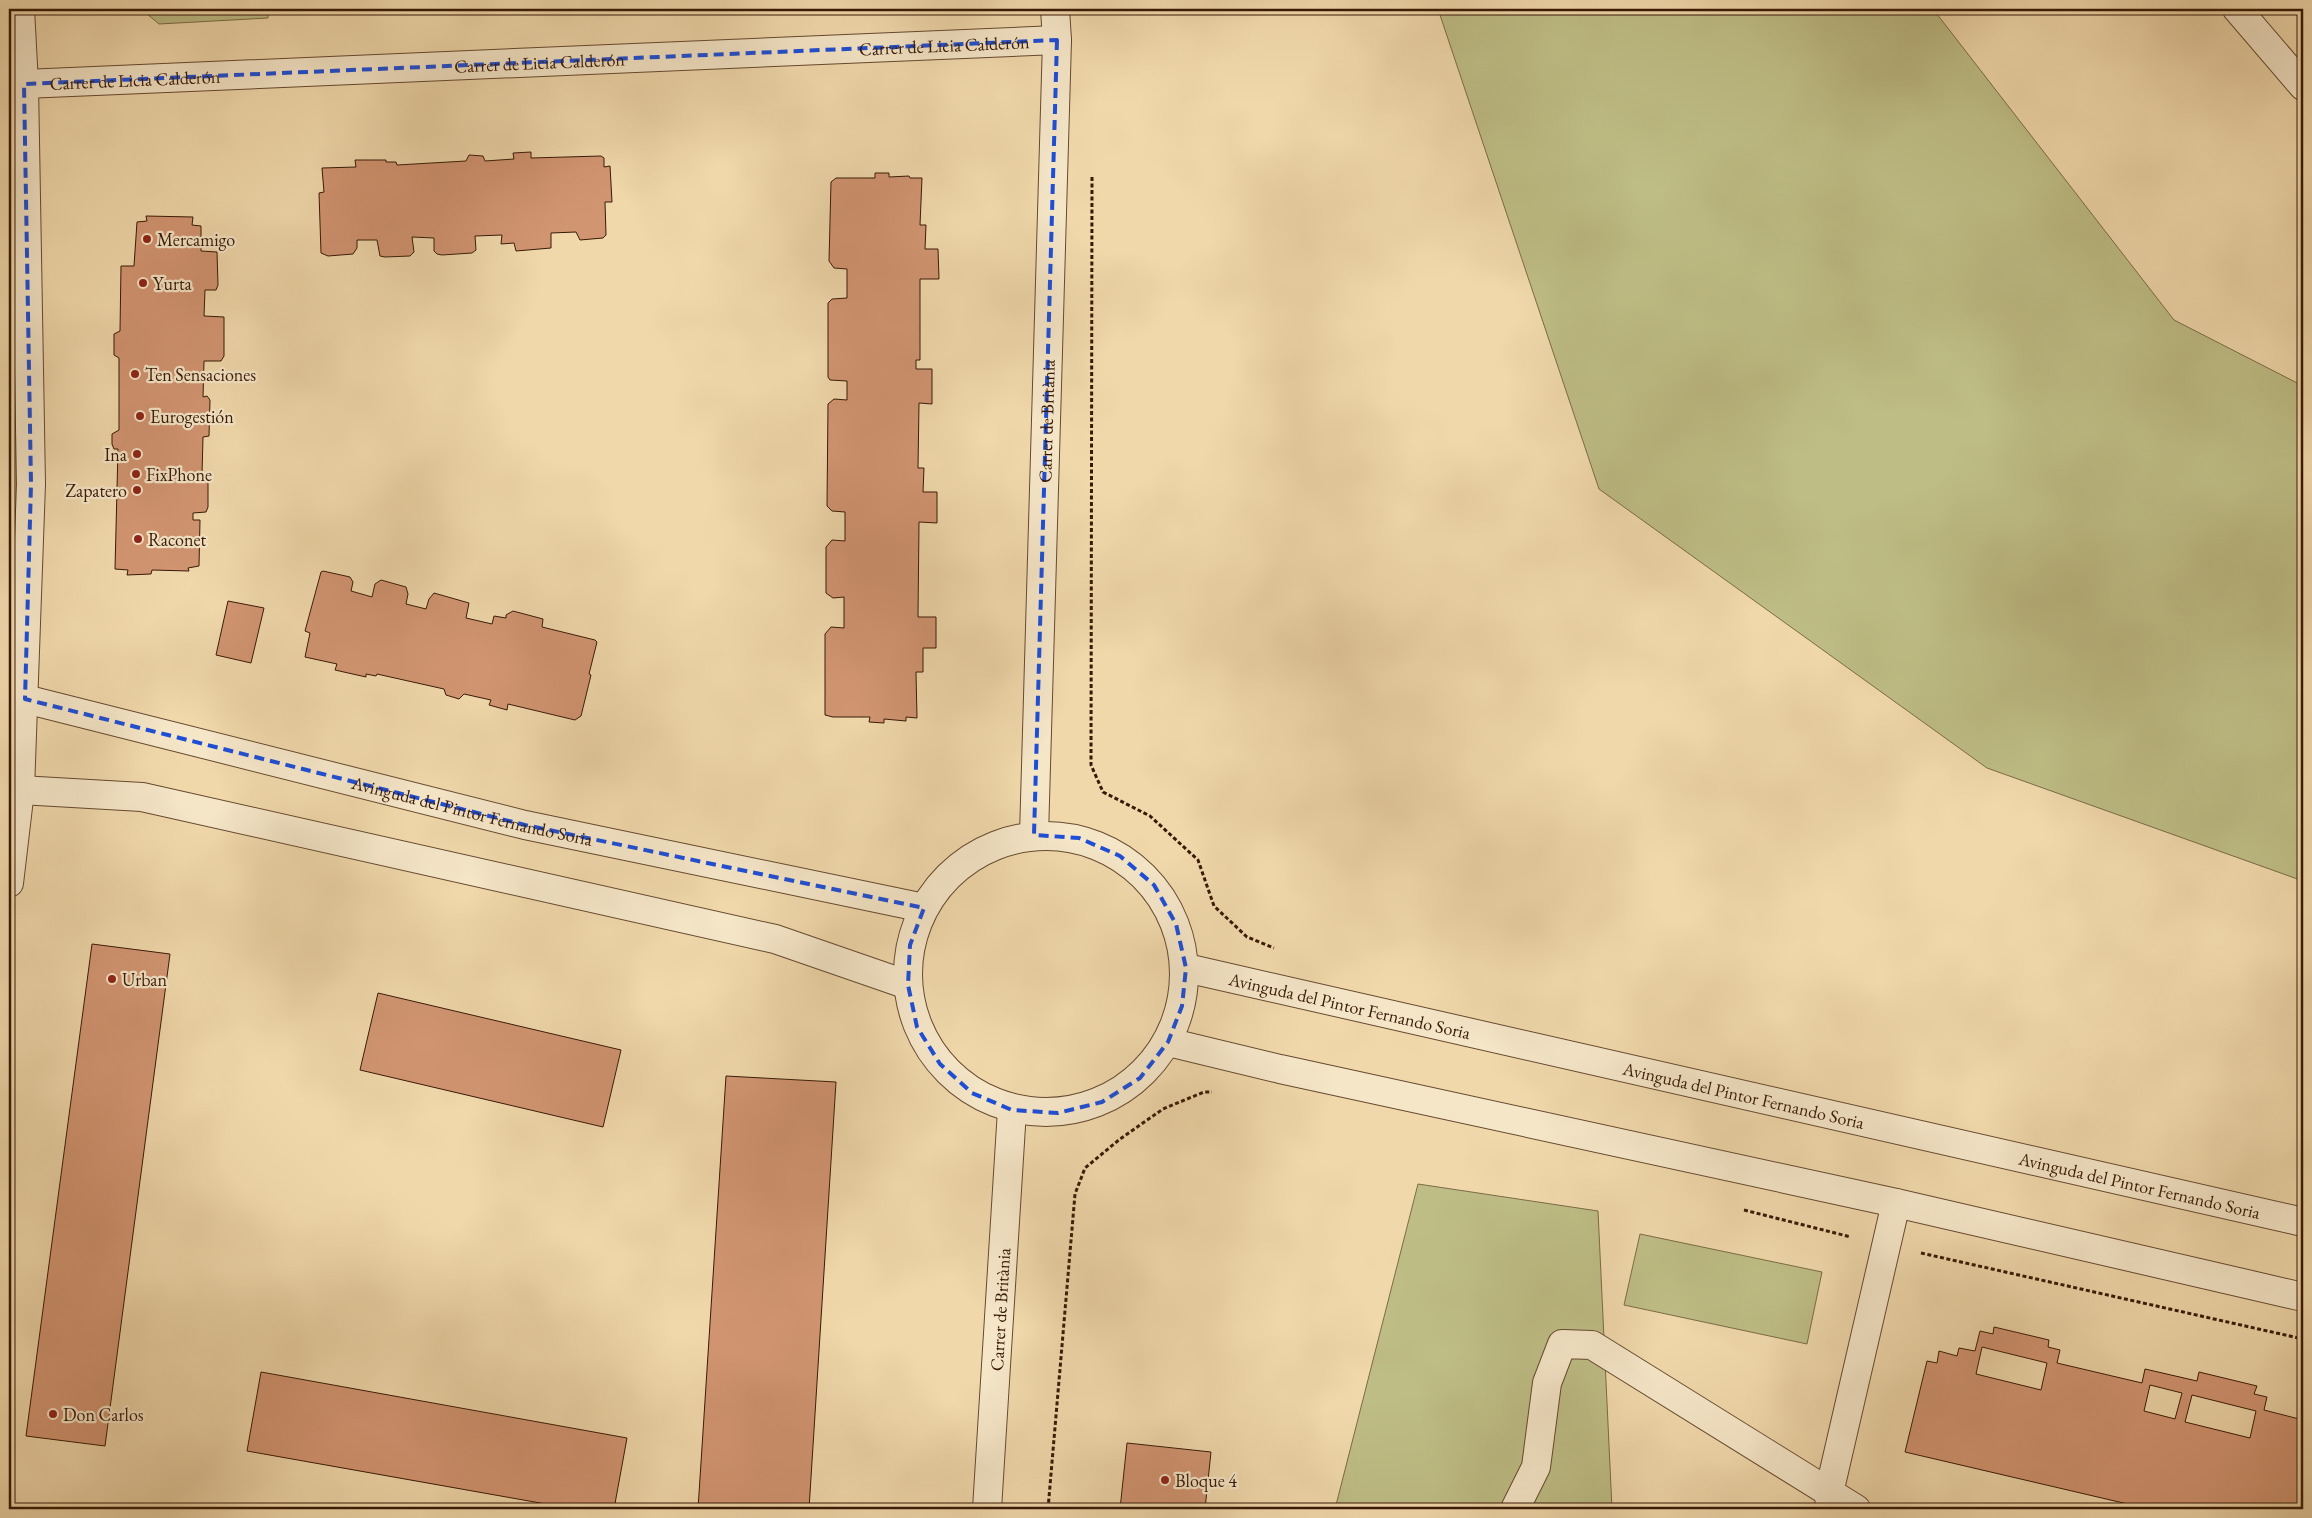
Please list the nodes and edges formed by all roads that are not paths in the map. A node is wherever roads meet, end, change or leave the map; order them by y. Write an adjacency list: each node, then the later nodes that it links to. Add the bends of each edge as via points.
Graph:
1 (20, 9): 5 (street)
2 (1055, 9): 4 (street, Carrer de Britània)
3 (2237, 9): 6 (street)
4 (1056, 40): 5 (street, Carrer de Licia Calderón); 10 (street, Carrer de Britània)
5 (24, 84): 7 (street)
6 (2303, 86)
7 (20, 477): 8 (street)
8 (25, 699): 9 (street); 12 (street, Avinguda del Pintor Fernando Soria, via 525,825)
9 (20, 790): 11 (street); 14 (street, via 142,797 775,940)
10 (1034, 835): 12 (street, via 990,847 952,872); 13 (street, via 1079,838 1120,856 1154,885 1176,924)
11 (9, 881)
12 (924, 908): 14 (street, via 910,945)
13 (1186, 968): 15 (street, via 1182,1006); 18 (street, Avinguda del Pintor Fernando Soria)
14 (908, 985): 16 (street, via 917,1027 940,1064 972,1092)
15 (1168, 1042): 16 (street, via 1140,1078 1102,1102 1058,1113); 17 (street)
16 (1012, 1110): 21 (street, Carrer de Britània)
17 (1896, 1203): 19 (street); 20 (street)
18 (2303, 1222)
19 (2303, 1297)
20 (1830, 1501): 22 (street, via 1592,1345 1562,1344 1548,1383 1536,1467); 23 (street)
21 (987, 1509)
22 (1514, 1509)
23 (1856, 1509)

